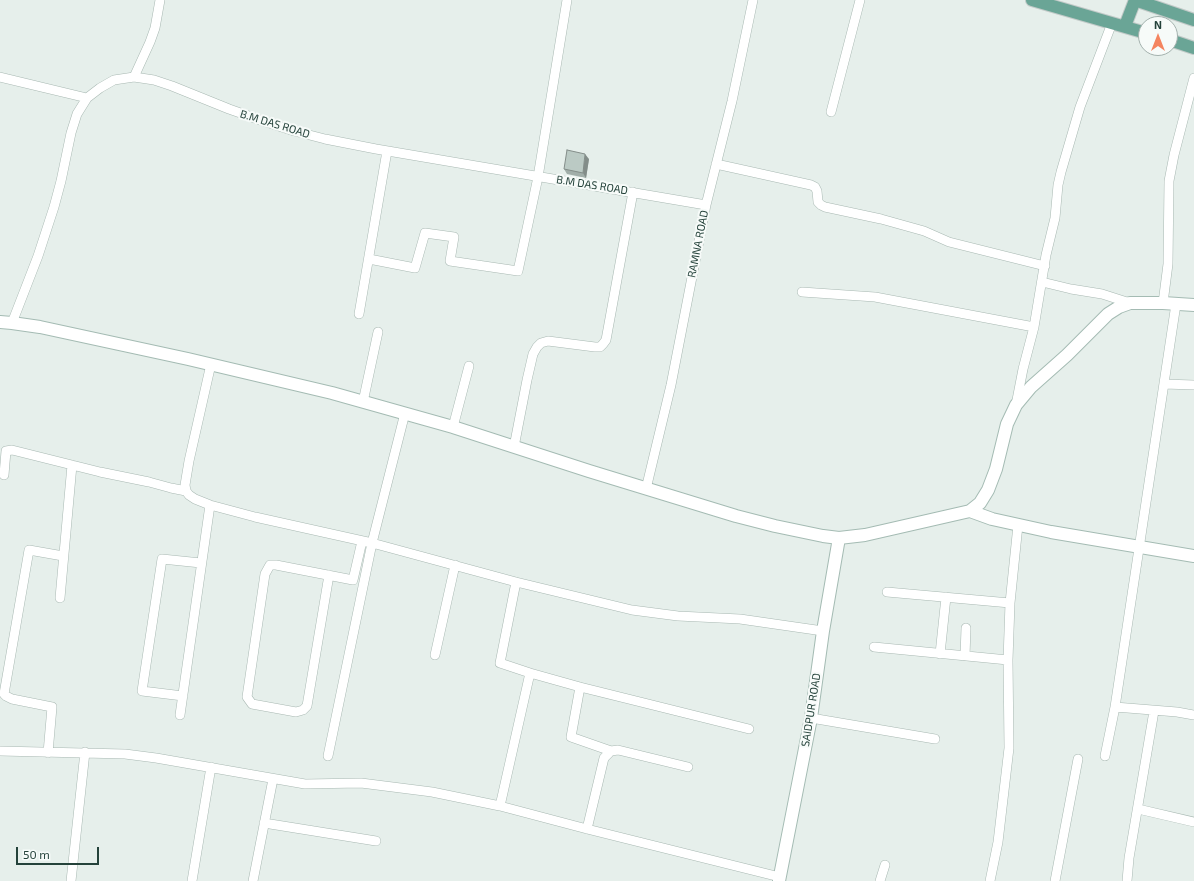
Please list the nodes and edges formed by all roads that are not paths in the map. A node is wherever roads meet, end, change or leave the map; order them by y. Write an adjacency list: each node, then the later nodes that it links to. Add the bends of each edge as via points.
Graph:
1 (160, 0): 14 (street, via 155,28)
2 (567, 0): 20 (street)
3 (753, 0): 19 (street, RAMNA ROAD)
4 (860, 0): 17 (street)
5 (1032, 0): 8 (main road)
6 (1135, 0): 7 (main road); 9 (main road)
7 (1194, 20)
8 (1112, 23): 9 (main road); 24 (street, via 1080,107 1061,172)
9 (1125, 26): 10 (main road)
10 (1138, 30)
11 (1178, 43): 12 (main road)
12 (1194, 48)
13 (0, 77): 16 (street)
14 (134, 77): 16 (street, B.M DAS ROAD, via 114,80); 18 (street, B.M DAS ROAD, via 172,86 294,131)
15 (1194, 78): 28 (street, via 1169,181 1168,264)
16 (87, 98): 32 (street, B.M DAS ROAD, via 77,114 71,133 61,181 38,256)
17 (831, 112)
18 (387, 151): 20 (street, B.M DAS ROAD); 23 (street)
19 (716, 164): 22 (street, RAMNA ROAD); 24 (street, via 811,185 817,191 818,202 825,207 888,221 924,231 949,242)
20 (538, 177): 21 (street, B.M DAS ROAD); 23 (street, via 518,271 450,260 454,237 425,233 415,268)
21 (633, 192): 22 (street, B.M DAS ROAD); 43 (street, via 606,340 600,347 548,341 537,347 527,380)
22 (706, 205): 46 (street, RAMNA ROAD)
23 (368, 258): 31 (street)
24 (1045, 266): 25 (street)
25 (1042, 282): 27 (street, via 1102,294); 33 (street)
26 (802, 292): 33 (street, via 875,297)
27 (1130, 303): 28 (main road); 40 (main road, via 1108,314 1030,387)
28 (1163, 303): 29 (main road)
29 (1176, 304): 30 (main road); 37 (street)
30 (1194, 305)
31 (359, 314)
32 (6, 322): 35 (main road, via 46,328)
33 (1034, 327): 40 (street)
34 (378, 332): 39 (street)
35 (211, 364): 39 (main road); 47 (street, via 189,461)
36 (469, 366): 42 (street)
37 (1164, 384): 38 (street); 54 (street)
38 (1194, 386)
39 (363, 402): 41 (main road)
40 (1016, 405): 49 (main road, via 1007,424 988,490 980,503)
41 (405, 413): 42 (main road); 53 (street)
42 (453, 427): 43 (main road)
43 (514, 447): 46 (main road)
44 (72, 465): 45 (street, via 12,450 6,451); 47 (street); 55 (street)
45 (4, 475)
46 (646, 489): 51 (main road, via 775,526)
47 (186, 491): 48 (street)
48 (210, 505): 52 (street); 57 (street)
49 (970, 511): 50 (main road); 51 (main road, via 865,535)
50 (1018, 525): 54 (main road); 64 (street)
51 (839, 538): 66 (main road, SAIDPUR ROAD)
52 (362, 541): 53 (street); 59 (street, via 353,580)
53 (372, 543): 58 (street); 86 (street)
54 (1140, 546): 56 (main road); 75 (street)
55 (63, 556): 63 (street); 85 (street, via 29,550 4,694 12,699 52,707)
56 (1194, 556)
57 (201, 563): 74 (street); 74 (street, via 162,559 142,691)
58 (454, 565): 60 (street); 69 (street)
59 (329, 575): 59 (street, via 276,565 270,566 265,574 247,697 252,704 296,712 307,706)
60 (516, 582): 66 (street, via 632,610 678,616 740,619); 72 (street, via 500,663)
61 (887, 592): 62 (street)
62 (946, 597): 64 (street); 68 (street)
63 (60, 598)
64 (1010, 603): 71 (street)
65 (966, 628): 70 (street)
66 (823, 632): 79 (main road, SAIDPUR ROAD)
67 (874, 647): 68 (street)
68 (940, 654): 70 (street)
69 (435, 655)
70 (965, 656): 71 (street)
71 (1008, 660): 104 (street, via 1009,748 998,842)
72 (530, 673): 73 (street); 92 (street)
73 (580, 687): 80 (street); 83 (street, via 571,737)
74 (183, 696): 77 (street)
75 (1115, 707): 76 (street); 87 (street)
76 (1154, 711): 78 (street); 93 (street)
77 (180, 715)
78 (1194, 715)
79 (811, 718): 81 (street); 99 (main road, SAIDPUR ROAD)
80 (749, 730)
81 (935, 739)
82 (0, 751): 85 (street)
83 (611, 751): 90 (street, via 618,750); 96 (street, via 604,758)
84 (85, 752): 85 (street); 89 (street, via 125,754); 100 (street)
85 (48, 753)
86 (328, 756)
87 (1105, 756)
88 (1078, 759): 105 (street)
89 (211, 767): 91 (street); 101 (street)
90 (688, 767)
91 (273, 779): 92 (street, via 305,784 361,783 432,792); 95 (street)
92 (500, 806): 96 (street)
93 (1138, 809): 94 (street); 106 (street)
94 (1194, 822)
95 (264, 823): 97 (street); 102 (street)
96 (587, 830): 99 (street)
97 (376, 841)
98 (885, 865): 103 (street)
99 (780, 879)
100 (71, 881)
101 (192, 881)
102 (253, 881)
103 (880, 881)
104 (990, 881)
105 (1055, 881)
106 (1127, 881)

